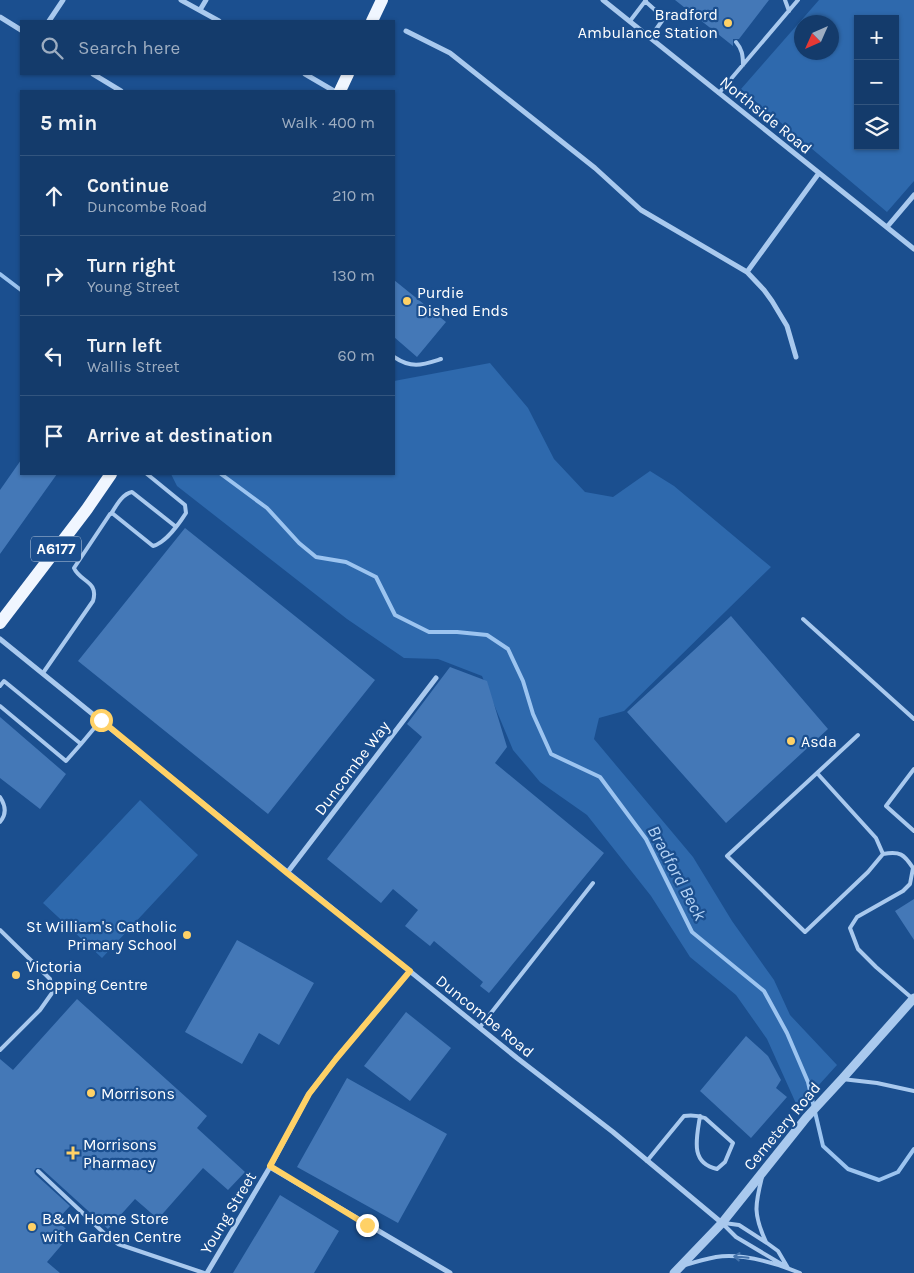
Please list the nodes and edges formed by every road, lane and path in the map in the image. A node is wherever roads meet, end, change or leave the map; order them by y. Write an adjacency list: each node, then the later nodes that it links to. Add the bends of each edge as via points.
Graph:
1 (62, 0): 12 (street)
2 (182, 0): 9 (street)
3 (206, 0): 9 (street)
4 (382, 0): 14 (main road)
5 (603, 0): 15 (street, Northside Road)
6 (786, 0): 10 (lane)
7 (798, 0): 10 (lane)
8 (646, 1): 15 (lane); 18 (lane, via 664,18)
9 (200, 10): 13 (street)
10 (789, 11): 20 (lane)
11 (0, 17): 16 (street)
12 (50, 20)
13 (217, 20)
14 (372, 20)
15 (630, 21): 18 (street, Northside Road)
16 (20, 29)
17 (406, 32): 32 (street, via 450,53 595,168 641,210)
18 (650, 38): 27 (street, Northside Road)
19 (736, 42): 20 (lane, via 741,48)
20 (744, 64): 27 (lane)
21 (94, 75): 24 (street)
22 (307, 75): 25 (street)
23 (348, 75): 26 (main road)
24 (119, 90)
25 (332, 90)
26 (340, 90)
27 (719, 93): 28 (street, Northside Road)
28 (819, 173): 30 (street, Northside Road); 32 (street)
29 (914, 195): 30 (street)
30 (887, 227): 31 (street, Northside Road)
31 (914, 249)
32 (747, 272): 35 (street, via 772,301 787,326)
33 (395, 358): 34 (lane, via 407,365)
34 (441, 358)
35 (796, 358)
36 (110, 475): 41 (main road, A6177)
37 (148, 475): 39 (lane, via 185,505 186,513)
38 (111, 514): 39 (lane, via 153,546); 39 (lane, via 127,493 132,492); 43 (lane, via 74,568 92,586 93,601)
39 (175, 526)
40 (803, 619): 47 (lane)
41 (0, 623)
42 (0, 639): 43 (street, Duncombe Road)
43 (43, 673): 48 (street, Duncombe Road)
44 (436, 678): 57 (street, Duncombe Way)
45 (0, 686): 50 (lane, via 4,681)
46 (0, 706): 50 (lane, via 66,761)
47 (914, 719)
48 (101, 720): 50 (lane); 57 (street, Duncombe Road)
49 (858, 735): 52 (lane)
50 (81, 744)
51 (914, 769): 55 (lane, via 886,806)
52 (817, 773): 56 (lane, via 876,838); 56 (lane, via 727,856 805,932)
53 (0, 796): 54 (lane, via 6,811)
54 (0, 822)
55 (914, 831)
56 (883, 854): 61 (lane, via 896,852 906,857 913,868 910,884 857,917 850,928 858,949)
57 (287, 873): 60 (street, Duncombe Road)
58 (593, 883): 62 (lane)
59 (0, 930): 63 (lane, via 50,980 52,993 40,1010)
60 (410, 971): 62 (street, Duncombe Road); 68 (street, Young Street, via 309,1094)
61 (914, 999): 64 (street, Cemetery Road)
62 (480, 1027): 67 (street, Duncombe Road)
63 (0, 1050)
64 (842, 1079): 65 (lane); 70 (street, Cemetery Road, via 820,1101)
65 (914, 1090)
66 (700, 1116): 66 (lane, via 733,1143 725,1162 717,1169 709,1167 697,1154); 67 (lane, via 684,1116)
67 (646, 1161): 71 (street, Duncombe Road)
68 (270, 1166): 75 (street, Young Street); 76 (street)
69 (38, 1171): 75 (lane, via 118,1244)
70 (763, 1172): 71 (street, Cemetery Road); 72 (lane, via 755,1211)
71 (722, 1223): 72 (lane, via 739,1225); 73 (lane, via 736,1238); 74 (street, Cemetery Road)
72 (767, 1243): 73 (lane, via 778,1251)
73 (788, 1268): 74 (lane, one-way to 74, via 741,1256 716,1257); 77 (lane)
74 (677, 1270)
75 (206, 1273)
76 (450, 1273)
77 (800, 1273)

